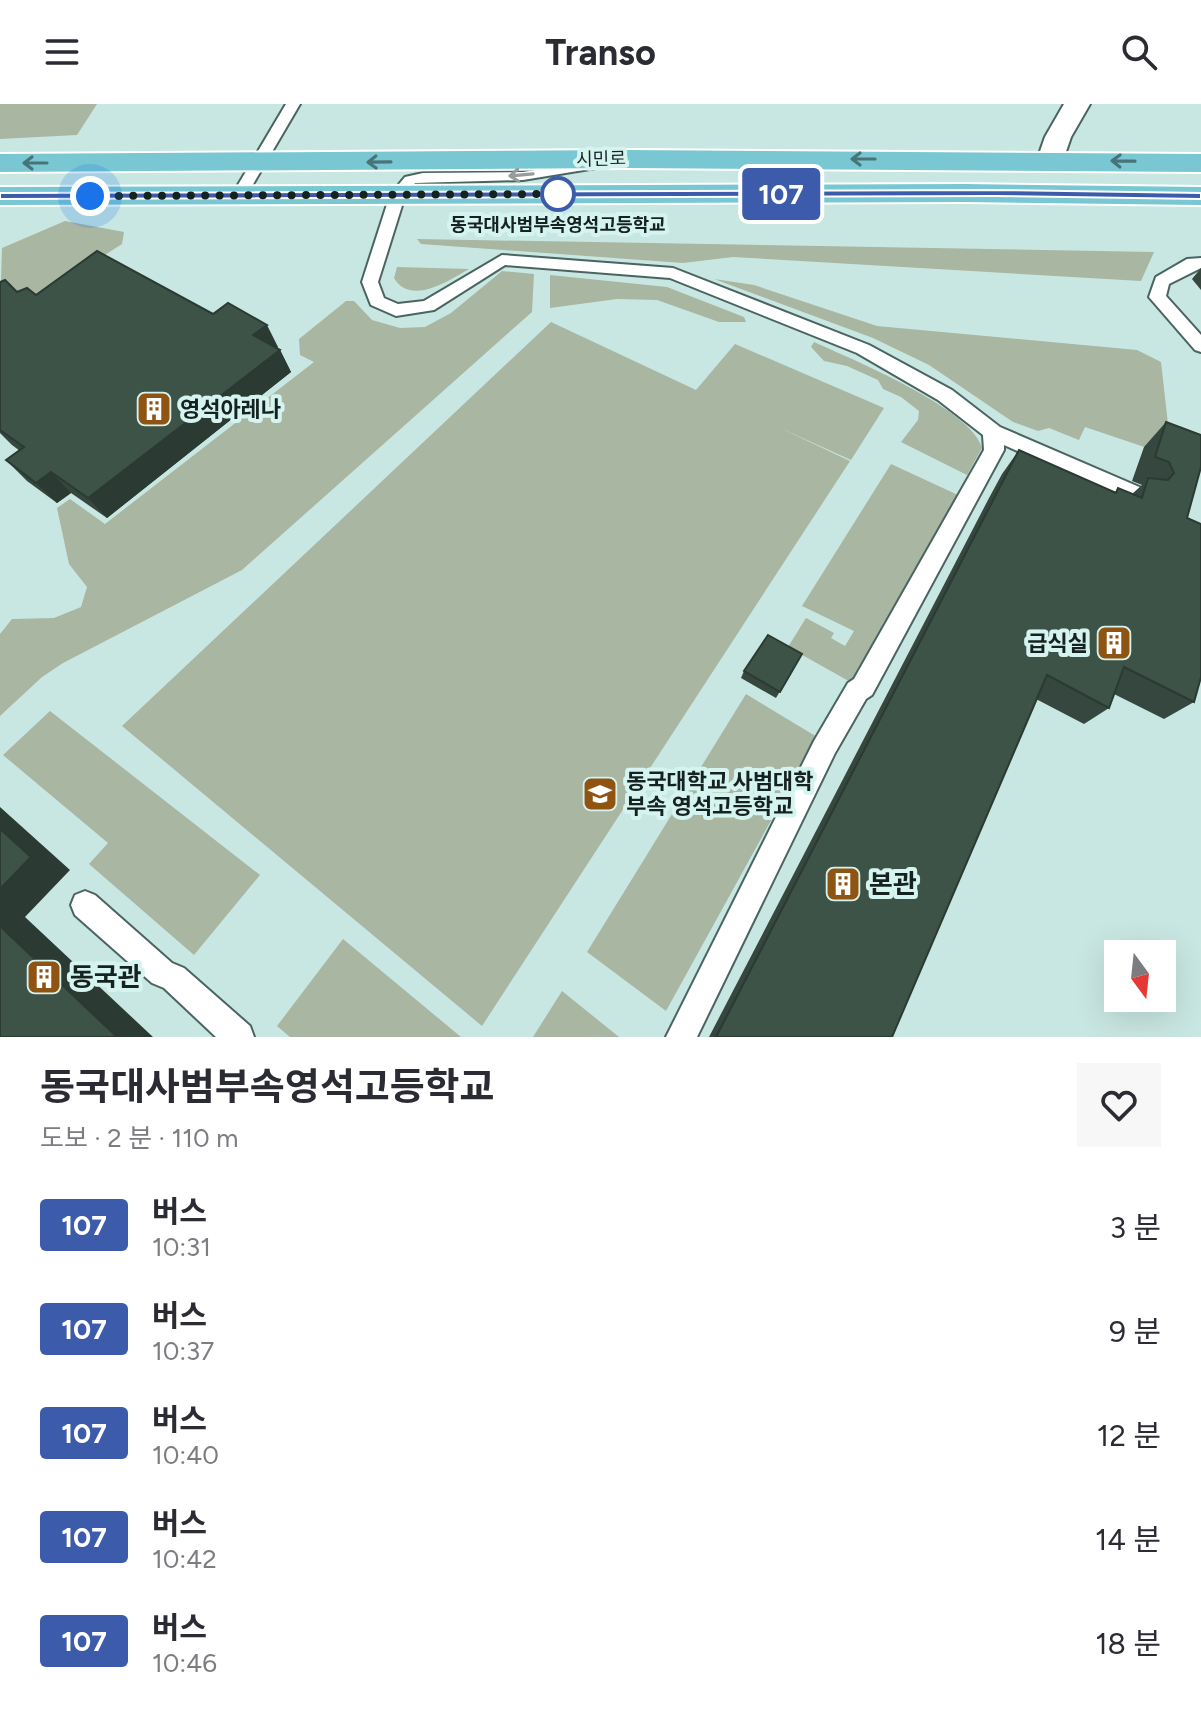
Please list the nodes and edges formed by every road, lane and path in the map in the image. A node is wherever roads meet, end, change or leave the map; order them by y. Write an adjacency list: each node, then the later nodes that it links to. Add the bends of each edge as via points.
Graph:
1 (293, 104): 6 (lane)
2 (1077, 104): 4 (street)
3 (626, 159): 4 (main road, 시민로, one-way to 3); 6 (main road, 시민로, one-way to 6); 9 (lane, one-way to 9, via 523,176 416,178)
4 (1051, 160): 7 (main road, 시민로, one-way to 4)
5 (0, 163): 6 (main road, 시민로, one-way to 5)
6 (259, 163): 8 (lane)
7 (1201, 163)
8 (240, 195): 9 (main road, 시민로); 10 (main road, 시민로)
9 (398, 195): 11 (main road, 시민로); 14 (lane, via 370,282 377,301 396,310 428,306 502,260)
10 (0, 196)
11 (1201, 196)
12 (1201, 263): 15 (lane, via 1162,281 1157,297)
13 (708, 270): 14 (lane)
14 (673, 273): 16 (lane, via 877,356 945,395)
15 (1201, 346)
16 (993, 432): 17 (lane); 20 (lane, via 994,450 823,750)
17 (1137, 495)
18 (85, 905): 19 (lane)
19 (239, 1037)
20 (681, 1037)

